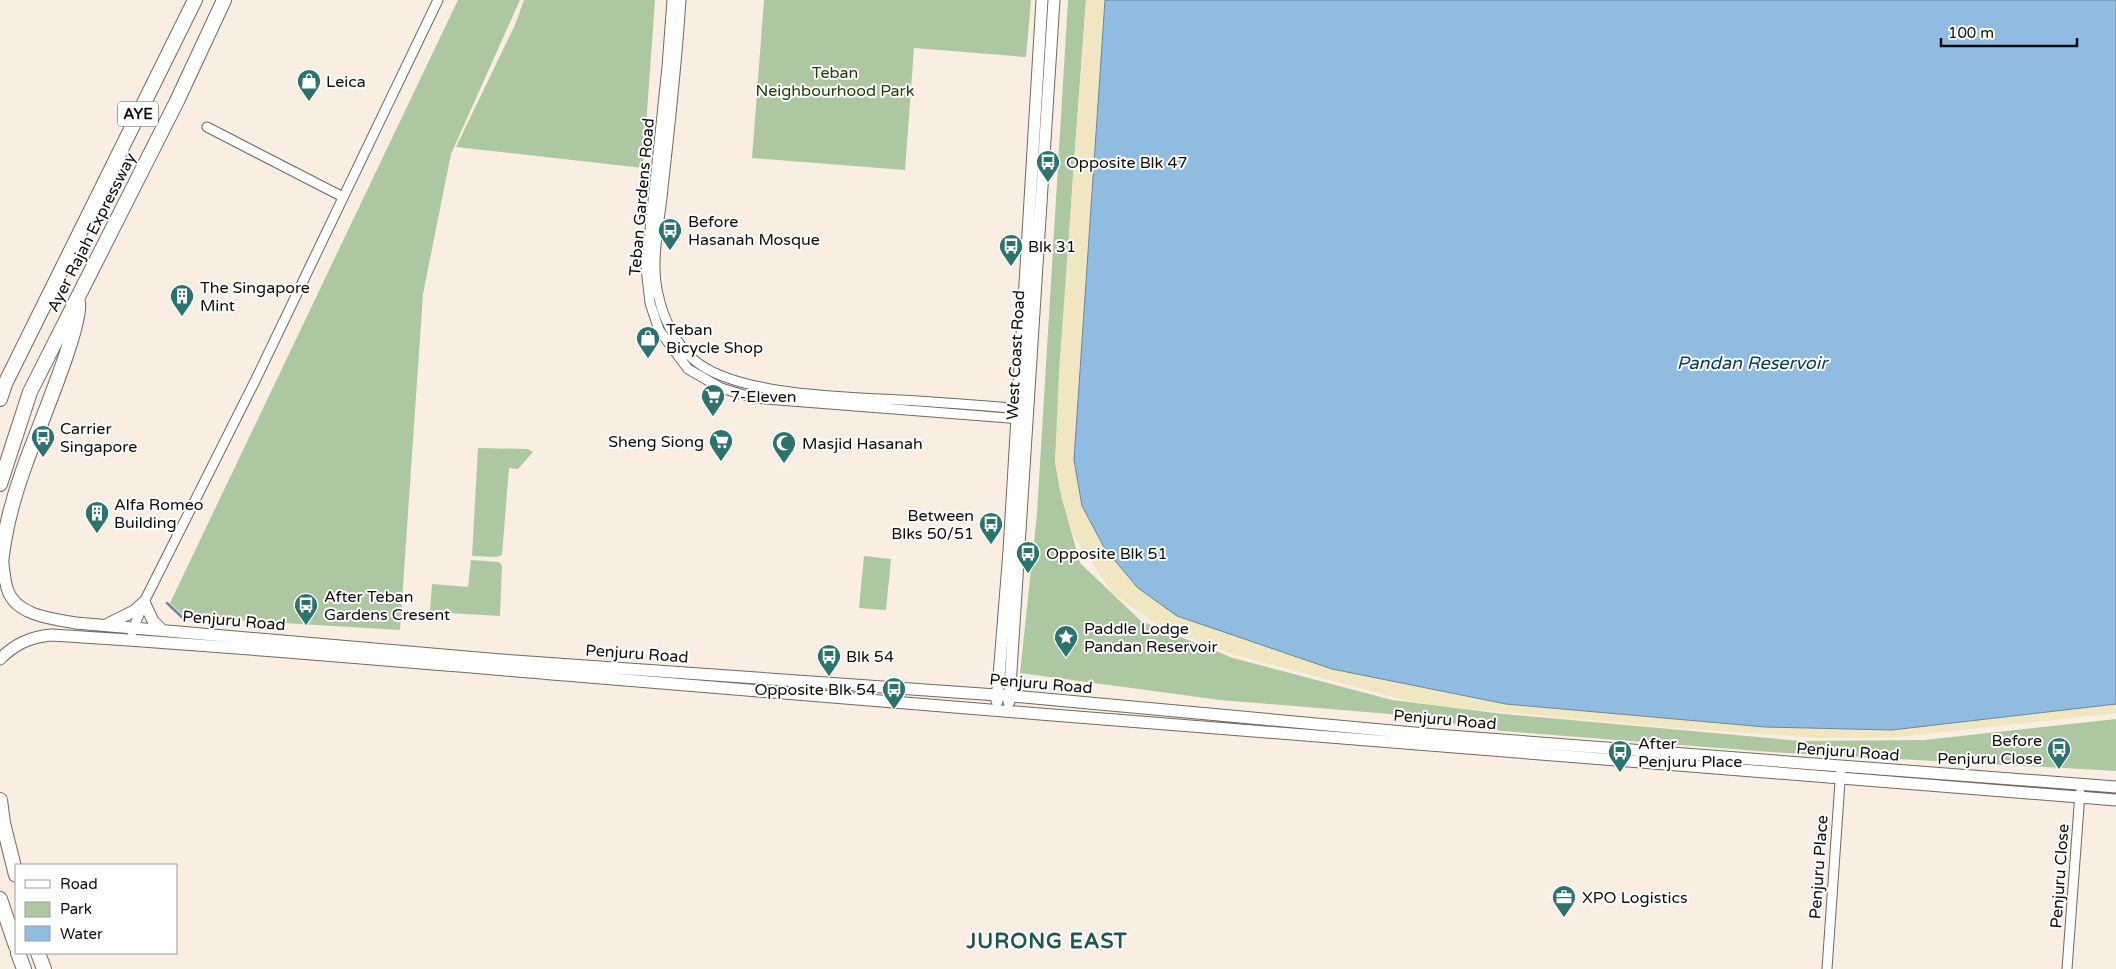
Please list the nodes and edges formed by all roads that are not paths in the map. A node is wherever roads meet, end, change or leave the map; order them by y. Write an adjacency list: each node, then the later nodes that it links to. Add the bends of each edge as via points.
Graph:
1 (195, 0): 12 (highway, Ayer Rajah Expressway / AYE)
2 (438, 0): 10 (street)
3 (672, 0): 8 (street, Teban Gardens Road)
4 (681, 0): 8 (street, Teban Gardens Road)
5 (1042, 0): 13 (main road, West Coast Road)
6 (1054, 0): 13 (main road, West Coast Road)
7 (224, 1): 11 (highway, Ayer Rajah Expressway / AYE)
8 (672, 68): 13 (street, Teban Gardens Road, via 646,268 650,303 659,330 688,368 721,388 754,398)
9 (207, 127): 10 (street)
10 (343, 197): 17 (street, via 256,380)
11 (78, 300): 14 (highway, Ayer Rajah Expressway / AYE, via 30,392); 15 (highway, via 80,311 24,468 10,513)
12 (0, 399)
13 (1022, 414): 24 (main road, West Coast Road)
14 (0, 484)
15 (2, 557): 16 (highway); 18 (main road, Penjuru Road, via 9,593 29,612 76,623)
16 (0, 573)
17 (144, 602): 18 (main road, via 134,611); 19 (street); 20 (main road, via 153,621)
18 (106, 625): 19 (main road, Penjuru Road)
19 (134, 627): 20 (main road, Penjuru Road); 21 (street)
20 (162, 630): 23 (main road, Penjuru Road)
21 (129, 639): 22 (main road, Penjuru Road, via 42,636 18,644); 23 (main road, Penjuru Road)
22 (0, 659)
23 (532, 667): 24 (main road, Penjuru Road); 25 (main road, Penjuru Road)
24 (1003, 696): 25 (main road, West Coast Road); 26 (main road, Penjuru Road)
25 (1002, 711): 27 (main road, Penjuru Road)
26 (1840, 767): 27 (street, Penjuru Place); 28 (main road, Penjuru Road)
27 (1839, 780): 30 (main road, Penjuru Road); 40 (street, Penjuru Place)
28 (2081, 785): 29 (main road, Penjuru Road); 30 (street, Penjuru Close)
29 (2116, 787)
30 (2080, 798): 32 (main road, Penjuru Road); 41 (street, Penjuru Close)
31 (0, 800): 33 (highway)
32 (2116, 800)
33 (15, 871)
34 (0, 899): 35 (highway)
35 (15, 943)
36 (18, 954): 38 (highway)
37 (38, 954): 39 (highway)
38 (24, 969)
39 (44, 969)
40 (1827, 969)
41 (2067, 969)

